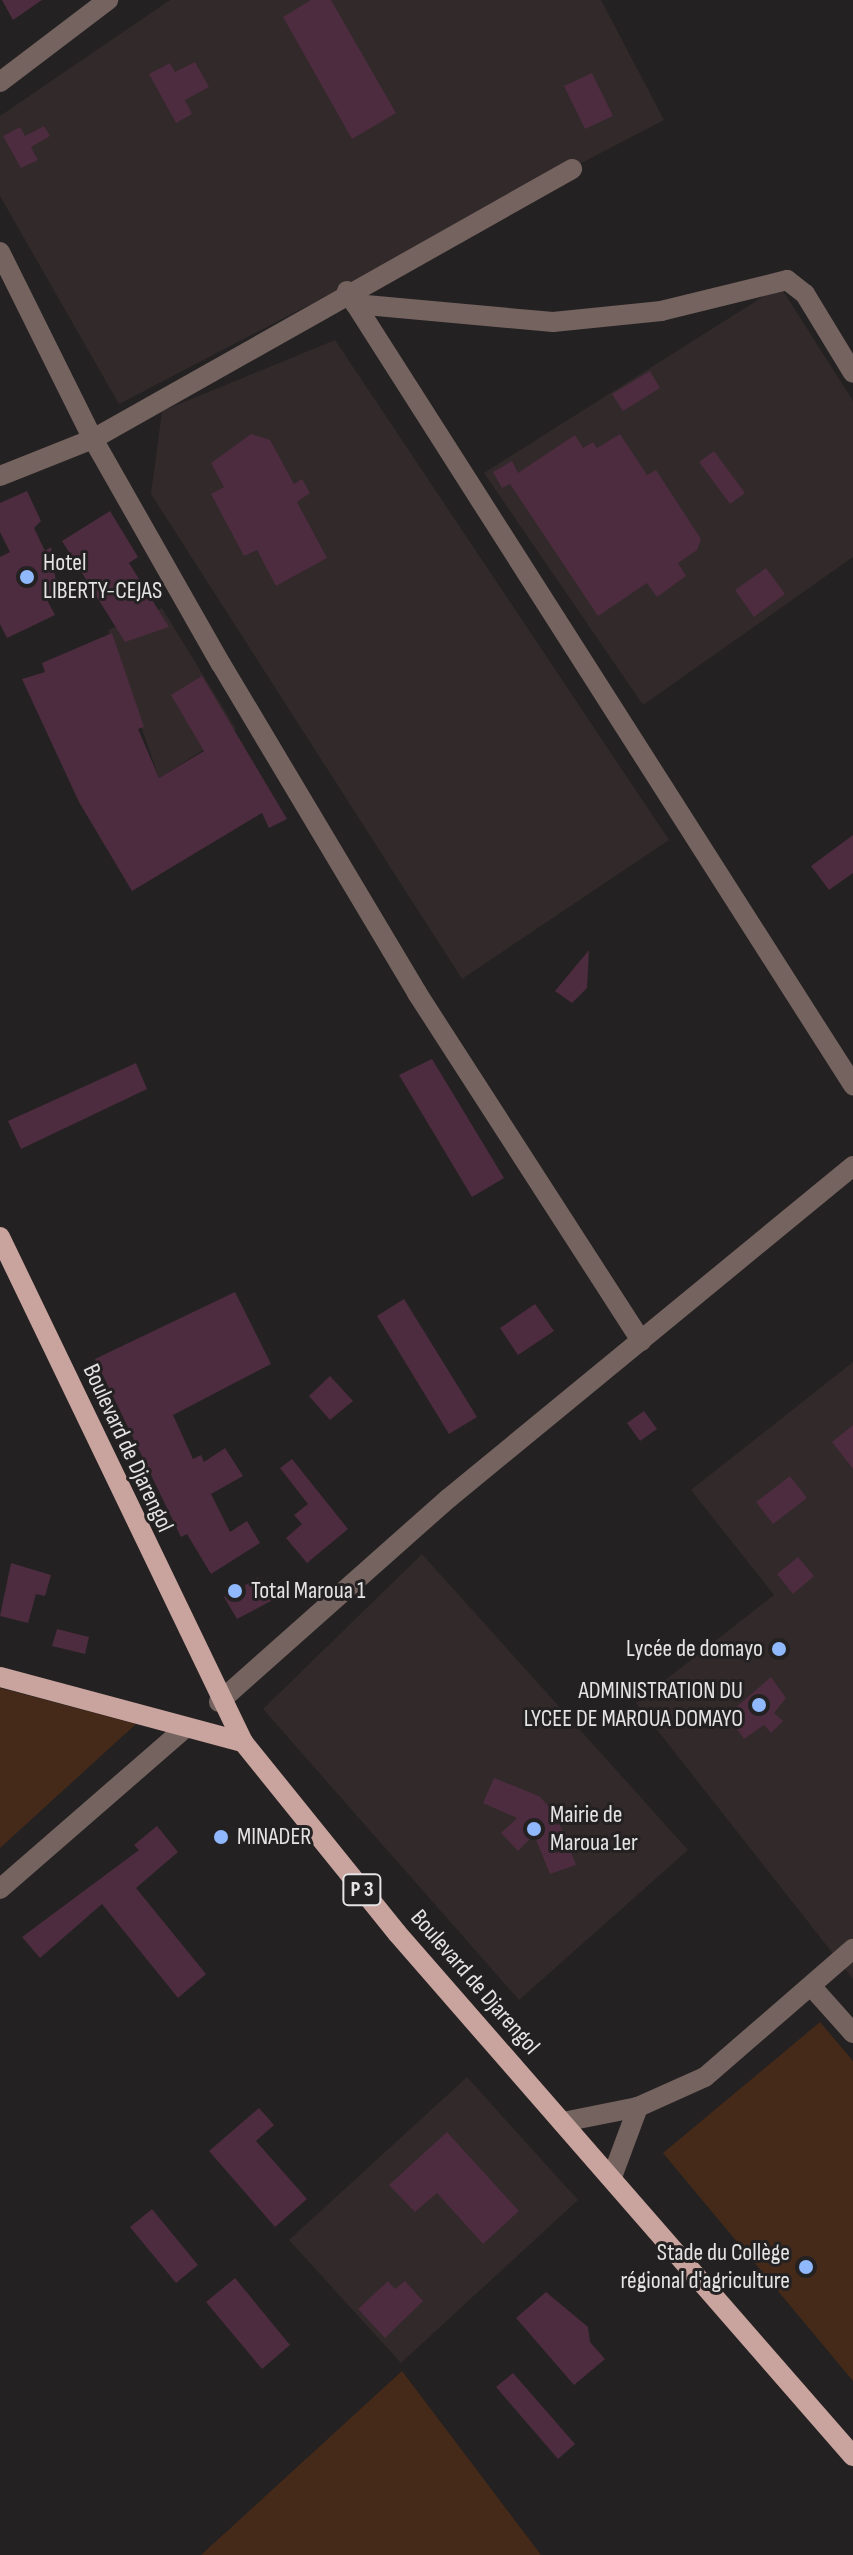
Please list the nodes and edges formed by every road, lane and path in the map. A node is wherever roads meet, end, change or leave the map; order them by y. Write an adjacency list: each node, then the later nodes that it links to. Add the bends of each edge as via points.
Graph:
1 (108, 0): 2 (street)
2 (0, 82)
3 (572, 169): 5 (street)
4 (0, 252): 7 (street)
5 (351, 298): 6 (street, via 553,322 661,311 787,280 805,294); 7 (street); 9 (street)
6 (853, 373)
7 (93, 439): 8 (street); 12 (street, via 417,993)
8 (0, 476)
9 (853, 1085)
10 (853, 1166): 12 (street)
11 (0, 1237): 14 (main road, Boulevard de Djarengol / P 3)
12 (641, 1341): 14 (street, via 449,1498)
13 (0, 1677): 15 (main road)
14 (219, 1702): 16 (main road, Boulevard de Djarengol / P 3)
15 (183, 1730): 16 (main road); 17 (street)
16 (243, 1742): 22 (main road, Boulevard de Djarengol / P 3, via 397,1933)
17 (1, 1883)
18 (853, 1949): 19 (street)
19 (811, 1986): 20 (street); 21 (street, via 705,2077)
20 (853, 2033)
21 (638, 2107): 22 (street); 23 (street)
22 (563, 2122): 23 (main road, Boulevard de Djarengol / P 3)
23 (612, 2177): 24 (main road, Boulevard de Djarengol / P 3)
24 (853, 2456)

